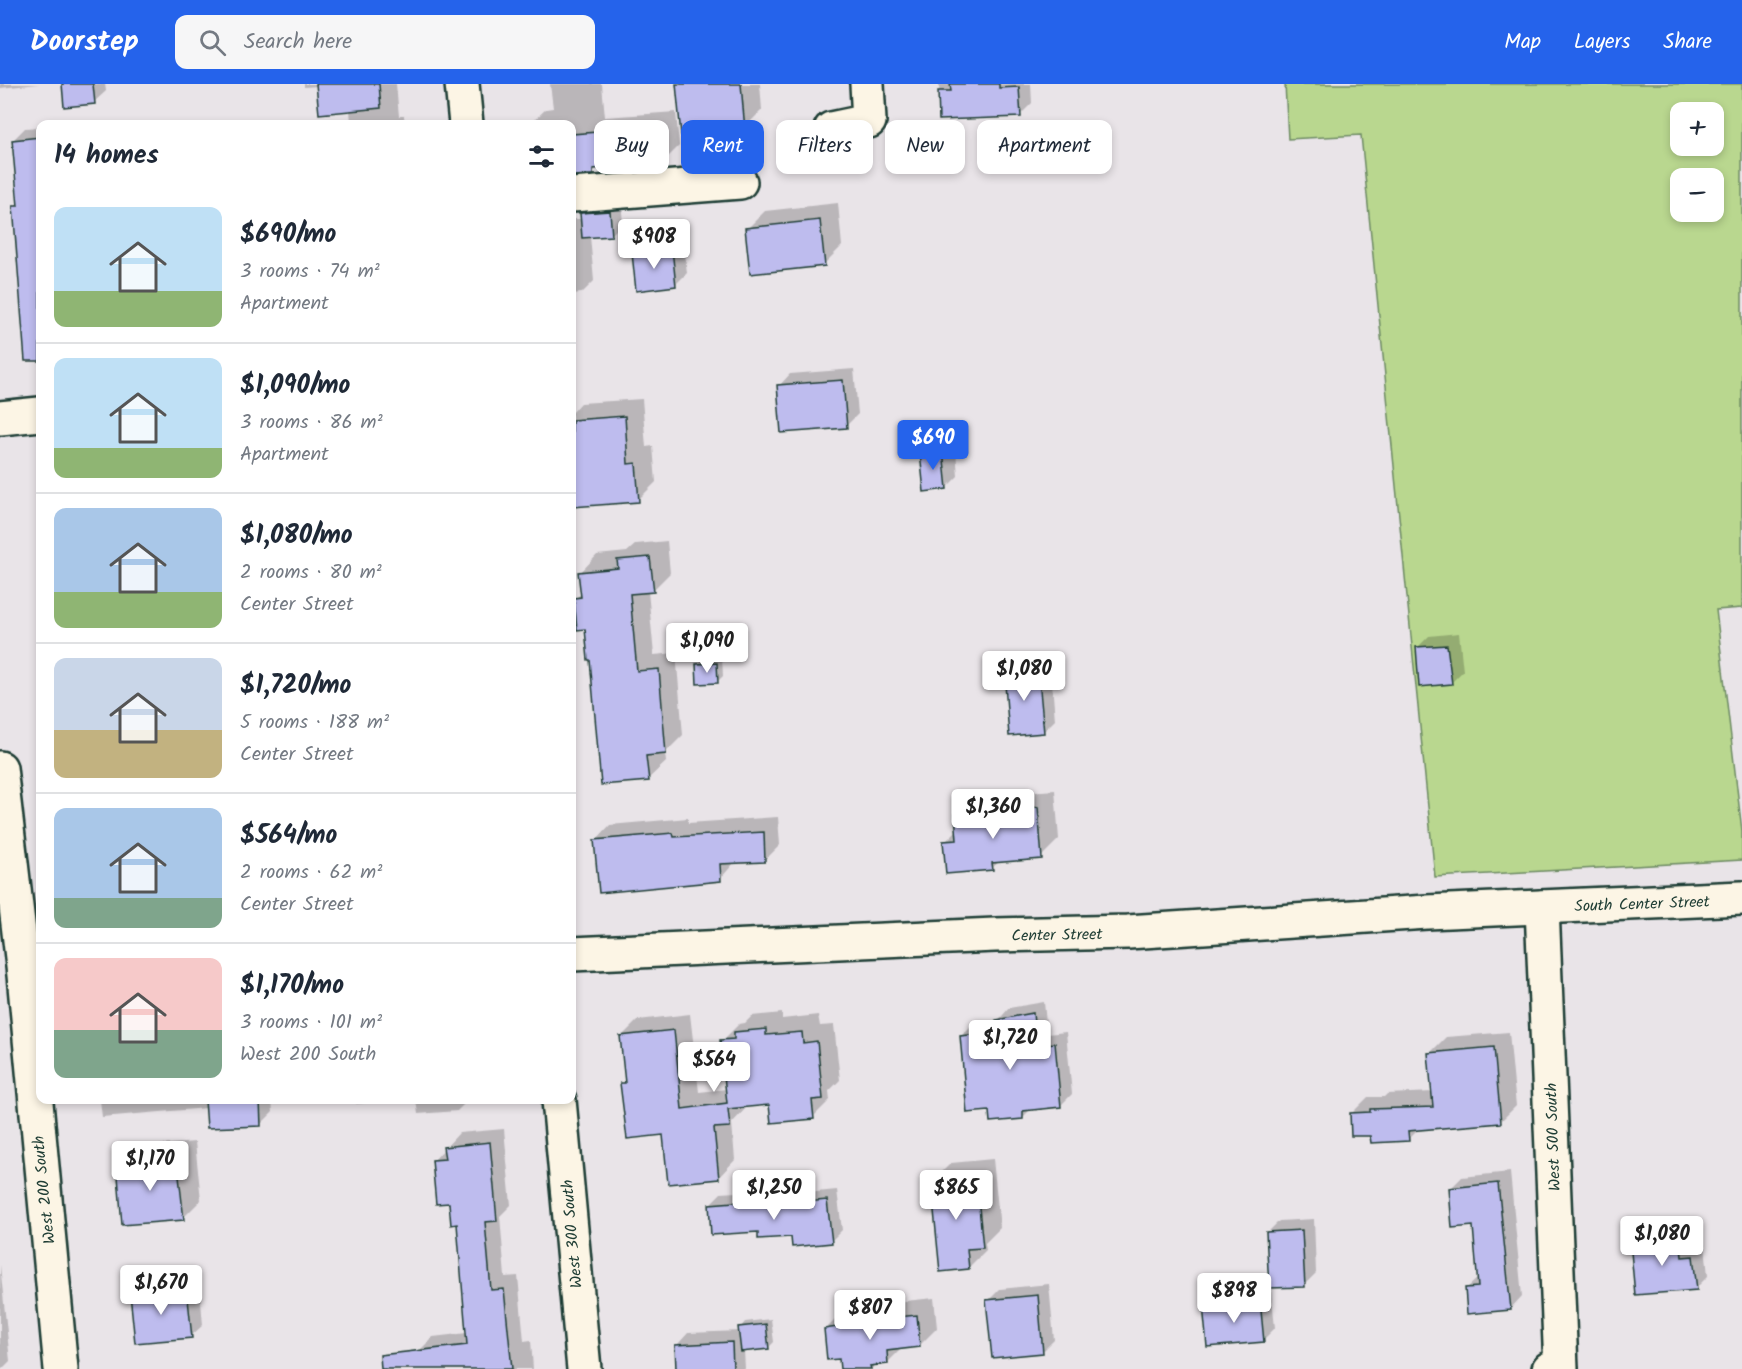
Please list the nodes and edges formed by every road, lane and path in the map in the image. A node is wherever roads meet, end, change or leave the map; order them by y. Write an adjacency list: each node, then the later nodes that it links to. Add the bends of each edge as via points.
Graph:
1 (462, 84): 3 (street)
2 (867, 84): 4 (street)
3 (466, 120)
4 (869, 120)
5 (740, 182): 6 (street)
6 (576, 195)
7 (36, 414): 8 (street)
8 (0, 418)
9 (0, 768): 13 (street, West 200 South)
10 (1742, 898): 11 (street, South Center Street)
11 (1542, 907): 12 (street, Center Street, via 1128,932); 15 (street, West 500 South)
12 (576, 954)
13 (22, 1012): 16 (street, West 200 South)
14 (559, 1104): 17 (street, West 300 South)
15 (1555, 1368)
16 (61, 1369)
17 (584, 1369)

